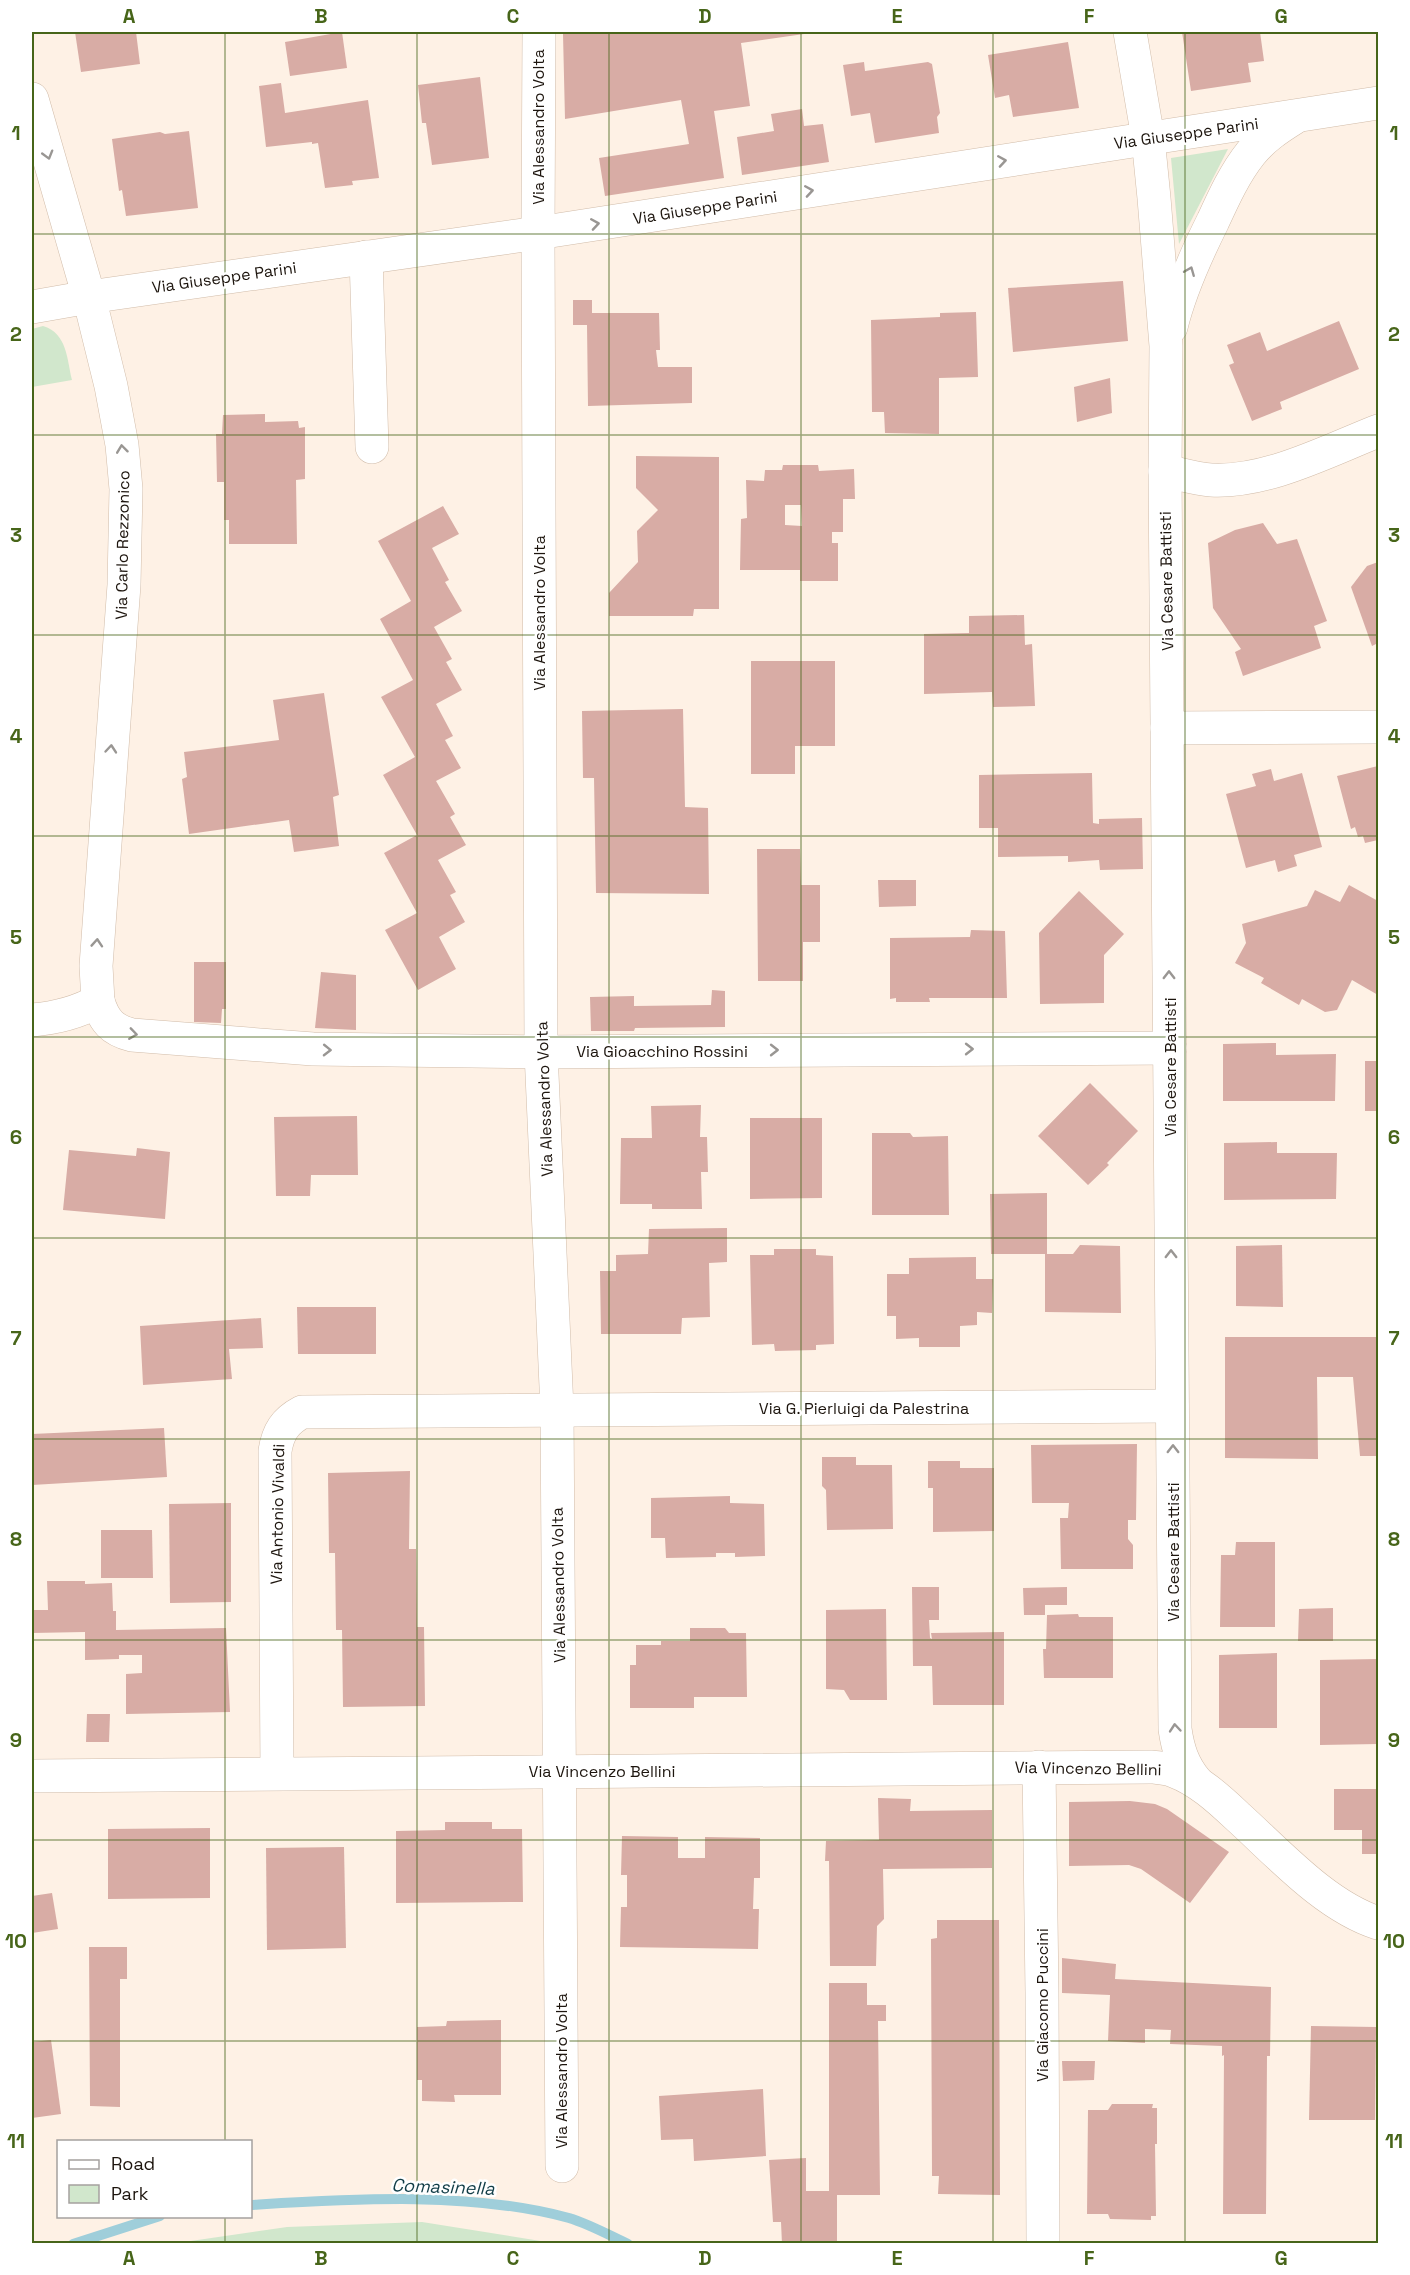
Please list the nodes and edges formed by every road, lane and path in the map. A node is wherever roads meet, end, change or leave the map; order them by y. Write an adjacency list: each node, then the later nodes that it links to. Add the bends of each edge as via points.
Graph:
1 (539, 32): 7 (street, Via Alessandro Volta)
2 (1130, 32): 6 (street, Via Cesare Battisti)
3 (32, 99): 9 (street, Via Carlo Rezzonico, one-way to 9)
4 (1378, 103): 5 (street, Via Giuseppe Parini)
5 (1297, 116): 6 (street, Via Giuseppe Parini); 11 (street, Via Cesare Battisti, one-way to 5, via 1177,302 1233,179 1252,152)
6 (1148, 138): 7 (street, Via Giuseppe Parini, one-way to 6); 11 (street, Via Cesare Battisti)
7 (538, 232): 8 (street, Via Giuseppe Parini); 20 (street, Via Alessandro Volta)
8 (366, 257): 9 (street, Via Giuseppe Parini); 13 (street)
9 (90, 297): 10 (street, Via Giuseppe Parini); 17 (street, Via Carlo Rezzonico, one-way to 9, via 96,966 124,585 126,500 122,446)
10 (32, 307)
11 (1166, 346): 14 (street, Via Cesare Battisti)
12 (1378, 430): 14 (street, via 1271,473 1210,480)
13 (372, 447)
14 (1165, 471): 16 (street, Via Cesare Battisti)
15 (1378, 727): 16 (street)
16 (1167, 728): 19 (street, Via Cesare Battisti, one-way to 16)
17 (98, 1001): 18 (street, via 62,1016); 20 (street, Via Gioacchino Rossini, one-way to 20, via 108,1021 118,1031 132,1035 313,1049)
18 (32, 1020)
19 (1170, 1048): 20 (street, Via Gioacchino Rossini, one-way to 19); 21 (street, Via Cesare Battisti, one-way to 19)
20 (541, 1052): 22 (street, Via Alessandro Volta)
21 (1172, 1406): 22 (street, Via G. Pierluigi da Palestrina); 27 (street, Via Cesare Battisti, one-way to 21, via 1186,1768 1175,1729)
22 (557, 1410): 24 (street, Via Alessandro Volta); 25 (street, Via Antonio Vivaldi, via 313,1411 302,1412 279,1432 275,1451)
23 (1039, 1767): 24 (street, Via Vincenzo Bellini); 27 (street, Via Vincenzo Bellini, via 1152,1767); 30 (street, Via Giacomo Puccini)
24 (560, 1771): 25 (street, Via Vincenzo Bellini); 29 (street, Via Alessandro Volta)
25 (277, 1773): 26 (street, Via Vincenzo Bellini)
26 (32, 1776)
27 (1184, 1776): 28 (street, Via Cesare Battisti, via 1224,1804 1337,1903)
28 (1378, 1923)
29 (562, 2166)
30 (1042, 2244)

